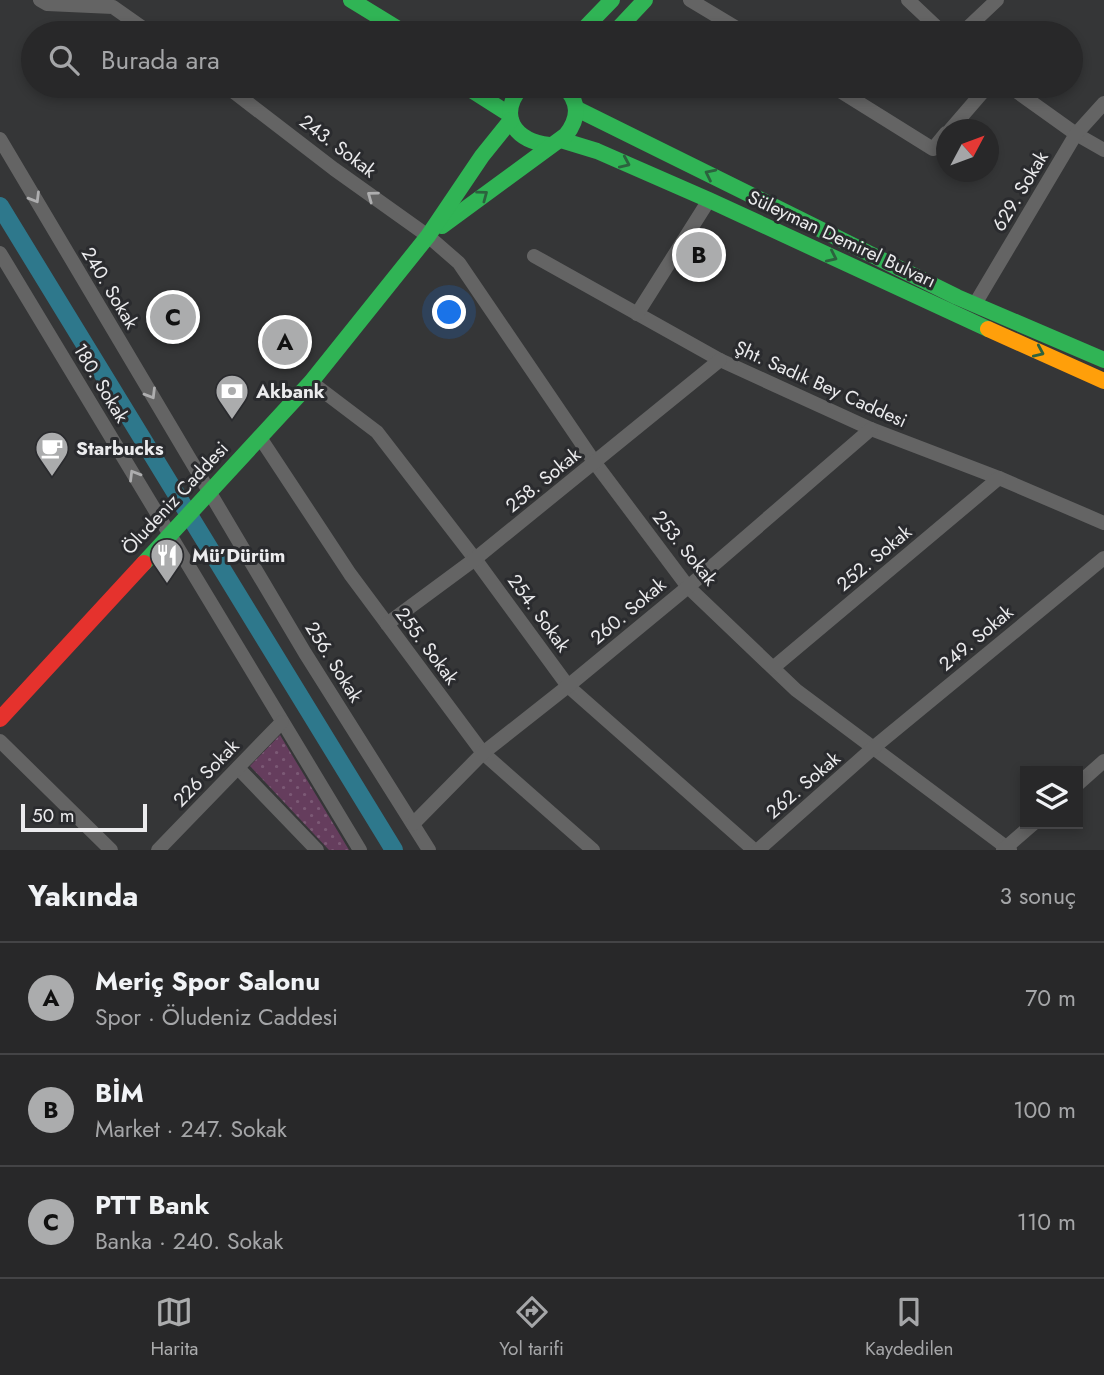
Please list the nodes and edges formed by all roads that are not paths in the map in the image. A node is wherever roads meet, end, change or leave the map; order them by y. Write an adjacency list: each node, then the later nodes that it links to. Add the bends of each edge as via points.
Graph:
1 (40, 0): 9 (street)
2 (332, 0): 11 (main road)
3 (351, 0): 12 (main road)
4 (612, 0): 13 (main road)
5 (645, 0): 14 (main road)
6 (690, 0): 15 (street)
7 (908, 0): 16 (street)
8 (998, 0): 17 (street)
9 (79, 3): 10 (street, via 113,7)
10 (133, 21)
11 (365, 21)
12 (385, 21)
13 (592, 21)
14 (625, 21)
15 (725, 21)
16 (930, 21)
17 (975, 21)
18 (242, 98): 35 (street, 243. Sokak, one-way to 18)
19 (482, 98): 27 (main road, Süleyman Demirel Bulvarı)
20 (513, 98): 27 (main road)
21 (574, 98): 31 (main road, via 576,121)
22 (580, 98): 38 (main road, Süleyman Demirel Bulvarı, one-way to 22)
23 (851, 98): 32 (street, via 933,149)
24 (977, 98): 28 (street)
25 (1026, 98): 29 (street)
26 (1104, 103): 29 (street, 629. Sokak)
27 (510, 117): 31 (main road, Süleyman Demirel Bulvarı, via 523,138 535,144); 35 (main road)
28 (959, 119)
29 (1076, 134): 33 (street); 38 (street, 629. Sokak)
30 (0, 139): 48 (street, 240. Sokak, one-way to 48)
31 (555, 143): 34 (main road, Süleyman Demirel Bulvarı, one-way to 34, via 597,151); 35 (main road, one-way to 31)
32 (936, 145)
33 (1104, 150)
34 (709, 200): 39 (street); 42 (main road, Süleyman Demirel Bulvarı, one-way to 42)
35 (428, 236): 43 (main road, Öludeniz Caddesi); 46 (street, 253. Sokak, via 459,263)
36 (0, 253): 50 (street, 180. Sokak, one-way to 36)
37 (534, 256): 39 (street, Şht. Sadık Bey Caddesi)
38 (975, 304): 41 (main road, Süleyman Demirel Bulvarı)
39 (637, 314): 40 (street, Şht. Sadık Bey Caddesi)
40 (720, 360): 44 (street, Şht. Sadık Bey Caddesi); 46 (street, 258. Sokak)
41 (1104, 360)
42 (1104, 381)
43 (311, 382): 45 (main road, Öludeniz Caddesi); 52 (street, 254. Sokak, via 377,432)
44 (871, 429): 47 (street, Şht. Sadık Bey Caddesi); 53 (street, 260. Sokak)
45 (261, 439): 48 (main road, Öludeniz Caddesi); 54 (street, 255. Sokak)
46 (595, 463): 52 (street, 258. Sokak); 53 (street, 253. Sokak)
47 (999, 478): 49 (street, Şht. Sadık Bey Caddesi); 55 (street, 252. Sokak)
48 (205, 499): 50 (main road, Öludeniz Caddesi); 65 (street, 256. Sokak)
49 (1104, 523)
50 (173, 530): 57 (main road, Öludeniz Caddesi); 58 (street)
51 (1104, 558): 60 (street, 249. Sokak)
52 (475, 559): 54 (street, 258. Sokak); 56 (street, 254. Sokak)
53 (688, 587): 55 (street, 253. Sokak); 56 (street, 260. Sokak)
54 (387, 624): 61 (street, 255. Sokak)
55 (774, 667): 60 (street, 253. Sokak, via 796,690)
56 (568, 686): 61 (street, 260. Sokak); 74 (street, 254. Sokak)
57 (0, 719)
58 (282, 722): 63 (street, 226 Sokak); 71 (street)
59 (0, 741): 68 (street)
60 (873, 748): 67 (street, 253. Sokak); 74 (street, 262. Sokak)
61 (483, 753): 65 (street, 260. Sokak); 73 (street, 255. Sokak)
62 (1104, 761): 64 (street)
63 (238, 768): 69 (street, 226 Sokak); 70 (street)
64 (1083, 780)
65 (412, 824): 72 (street, 256. Sokak)
66 (1027, 829): 67 (street)
67 (1007, 849)
68 (111, 850)
69 (158, 850)
70 (317, 850)
71 (360, 850)
72 (429, 850)
73 (593, 850)
74 (756, 850)

